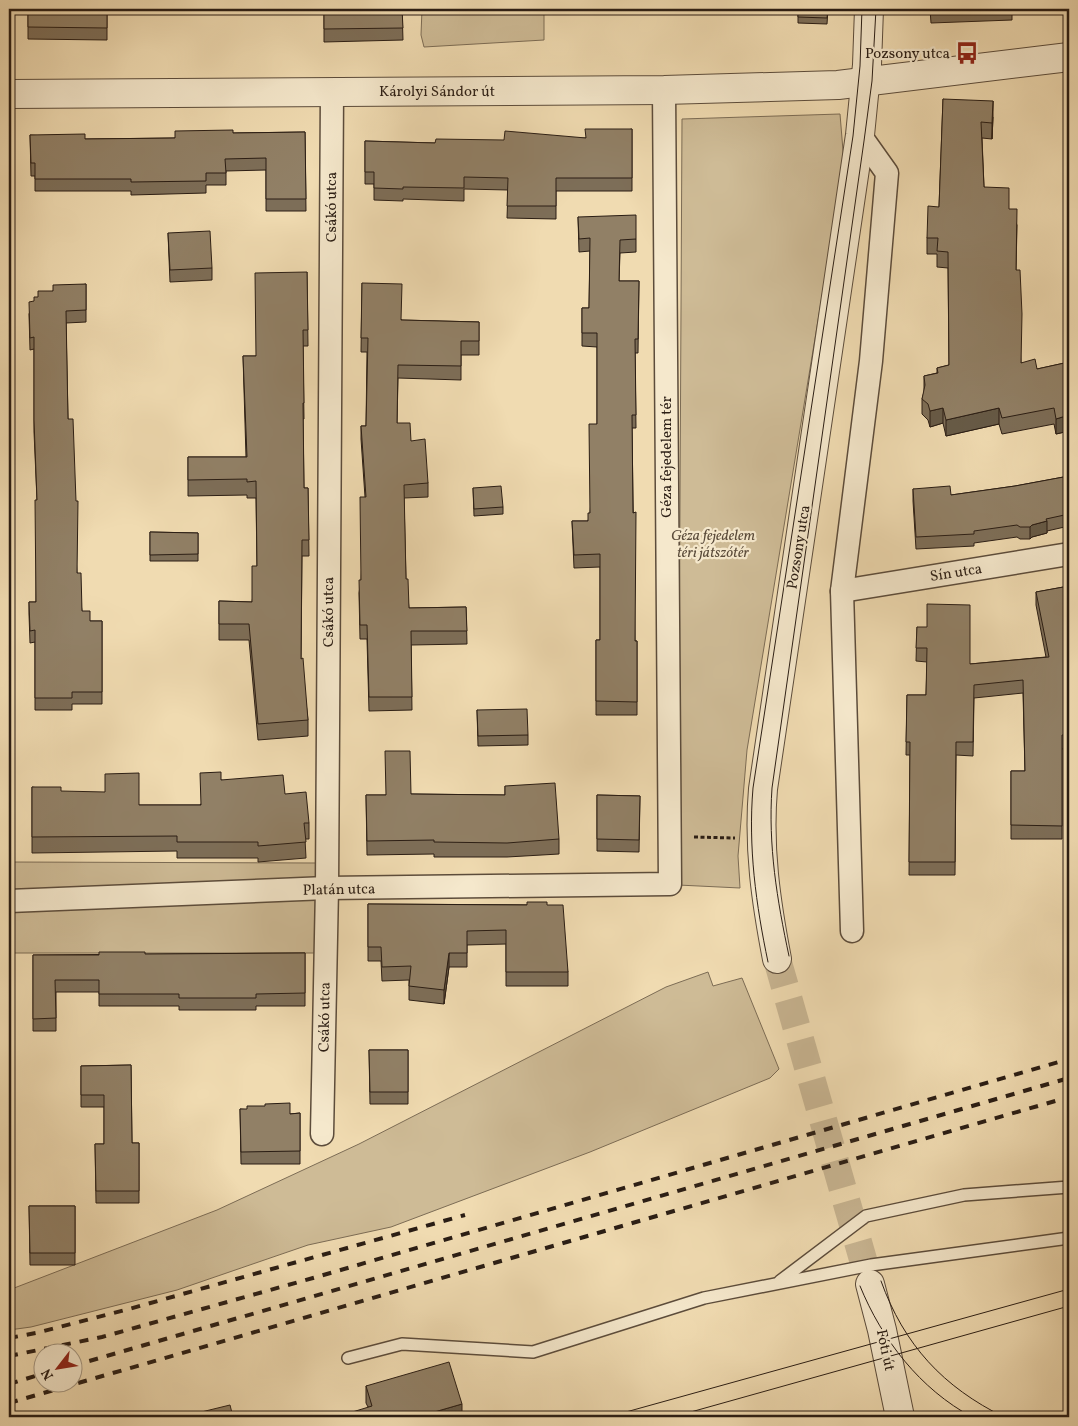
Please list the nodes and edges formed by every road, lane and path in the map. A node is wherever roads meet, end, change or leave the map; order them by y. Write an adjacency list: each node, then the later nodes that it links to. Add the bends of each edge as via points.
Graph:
1 (869, 9): 3 (street, Pozsony utca)
2 (1069, 57): 3 (street, Károlyi Sándor út)
3 (866, 82): 4 (street, Károlyi Sándor út, via 838,86); 7 (street, Pozsony utca)
4 (664, 90): 5 (street, Károlyi Sándor út); 10 (street, Géza fejedelem tér)
5 (332, 91): 6 (street, Károlyi Sándor út); 13 (street, Csákó utca)
6 (9, 94)
7 (860, 135): 9 (street, via 887,173 871,361); 11 (street, Pozsony utca, via 766,763)
8 (1069, 554): 9 (street, Sín utca)
9 (842, 591): 15 (street)
10 (669, 836): 11 (path); 12 (street, Géza fejedelem tér)
11 (761, 838): 16 (street, Pozsony utca, via 764,880)
12 (670, 884): 13 (street, Platán utca)
13 (327, 888): 14 (street, Platán utca); 17 (street, Csákó utca)
14 (9, 901)
15 (852, 931)
16 (777, 959)
17 (322, 1134)
18 (1069, 1187): 20 (lane, via 964,1195 866,1216)
19 (1069, 1238): 20 (lane, via 871,1266)
20 (775, 1284): 22 (lane, via 704,1298 533,1352 402,1344)
21 (870, 1284): 23 (street, Fóti út)
22 (348, 1358)
23 (900, 1417)

